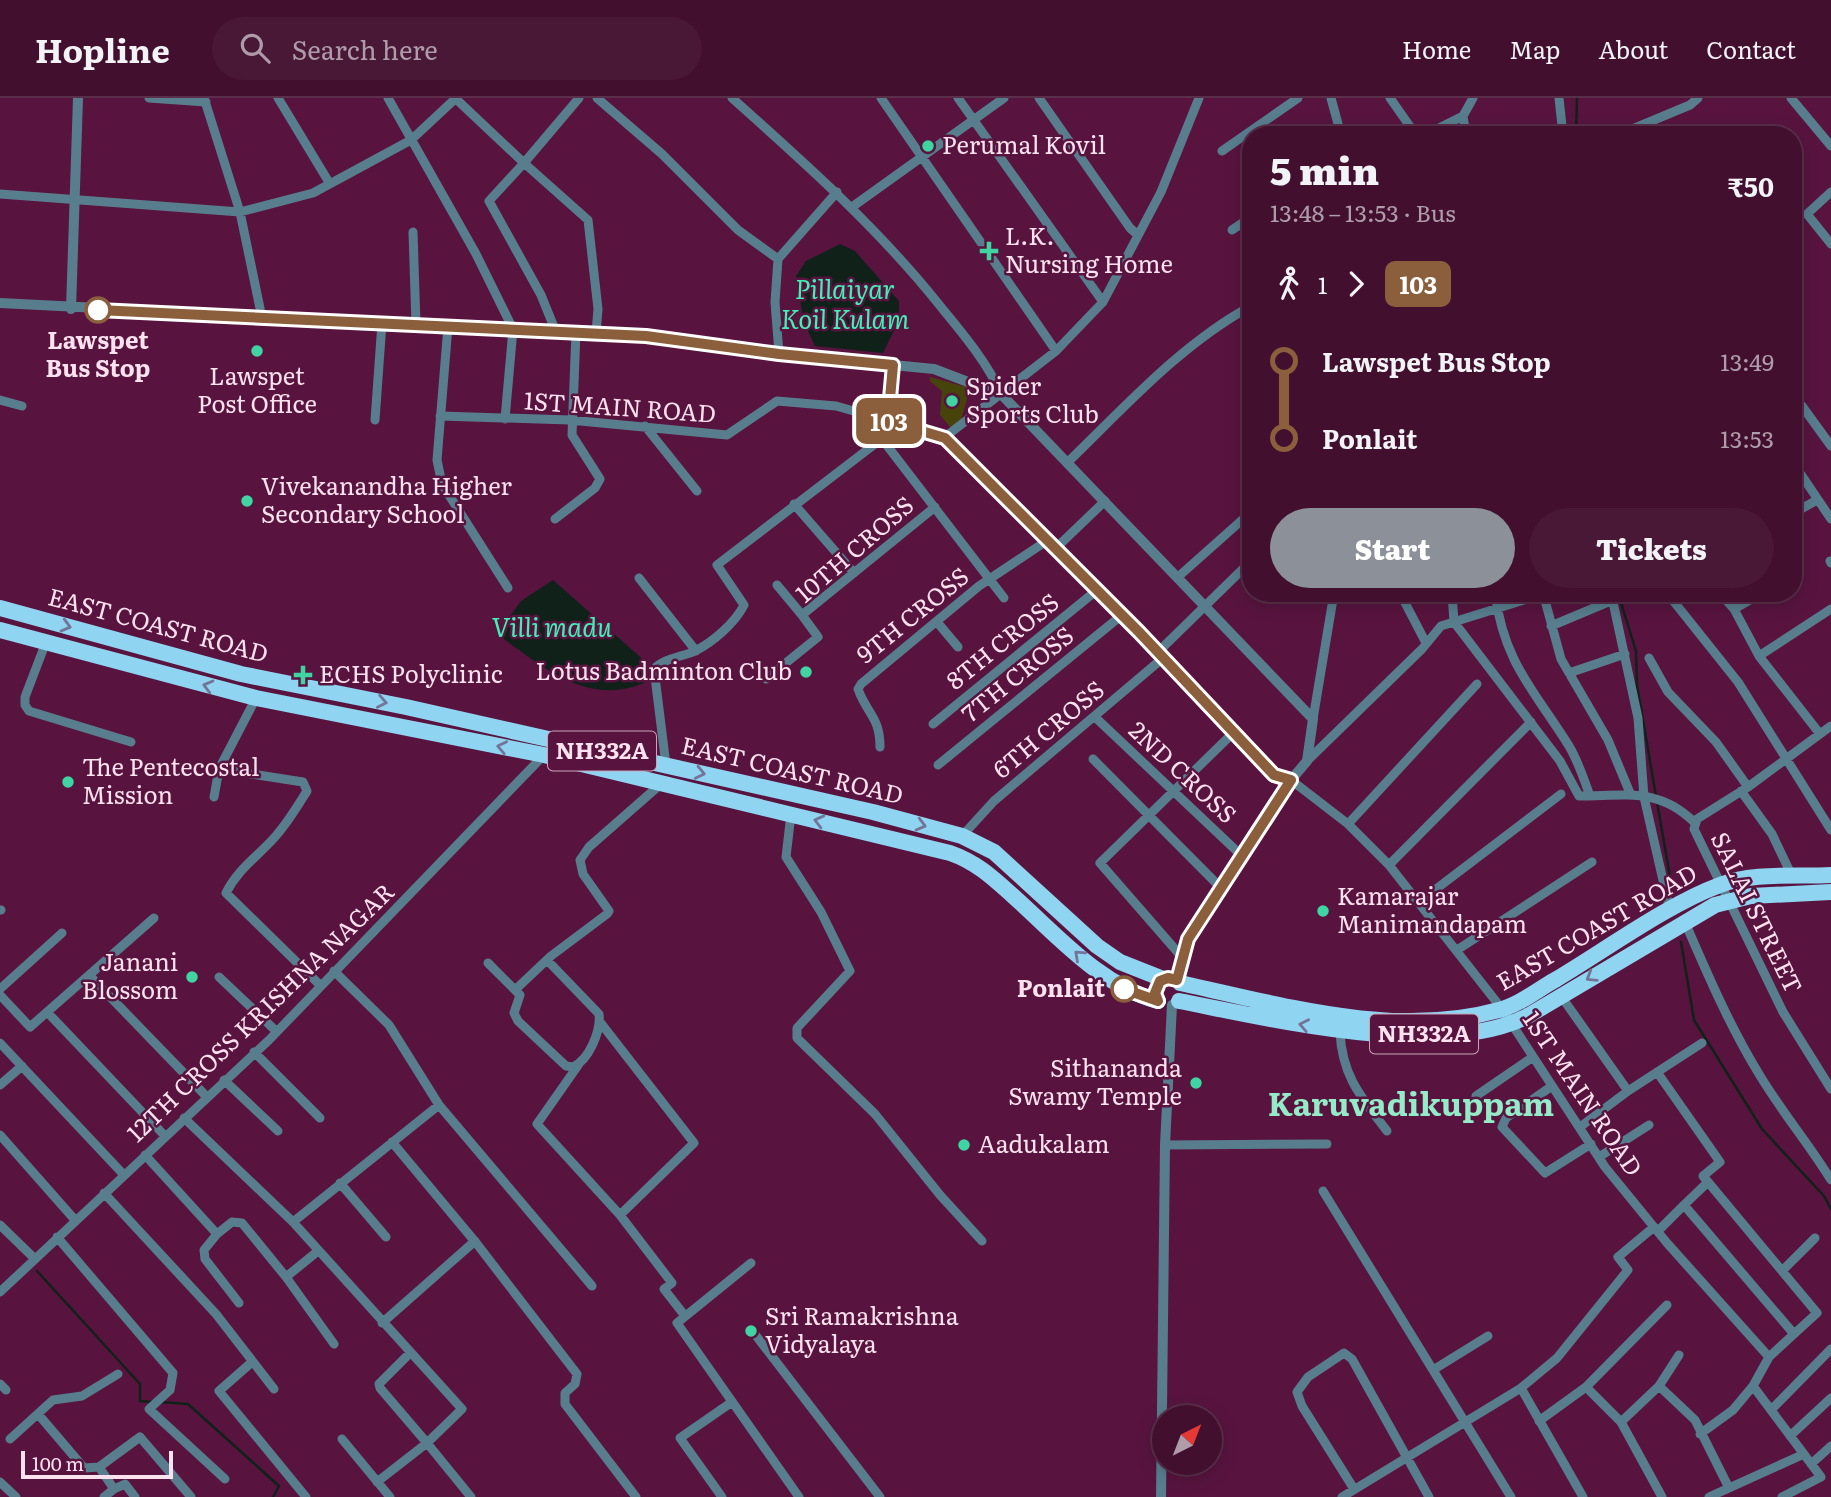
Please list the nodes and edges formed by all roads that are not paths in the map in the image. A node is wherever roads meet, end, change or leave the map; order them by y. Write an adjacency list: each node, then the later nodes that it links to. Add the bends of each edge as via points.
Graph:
1 (78, 98): 42 (street)
2 (149, 98): 21 (street)
3 (278, 98): 38 (street)
4 (388, 98): 33 (street)
5 (455, 98): 33 (street); 37 (street)
6 (579, 98): 37 (street)
7 (597, 98): 50 (street, via 662,153 738,230)
8 (732, 98): 39 (street)
9 (881, 98): 36 (street)
10 (958, 98): 24 (street)
11 (1004, 98): 24 (street)
12 (1039, 98): 48 (street)
13 (1199, 98): 48 (street, via 1172,170)
14 (1298, 98): 22 (street)
15 (1331, 98): 26 (street)
16 (1390, 98): 27 (street)
17 (1473, 98): 23 (street)
18 (1559, 98): 30 (street)
19 (1698, 98): 31 (street)
20 (1791, 98): 34 (street)
21 (205, 100): 44 (street)
22 (1286, 101): 25 (street)
23 (1463, 116): 28 (street); 29 (street)
24 (974, 119): 36 (street); 51 (street)
25 (1255, 126)
26 (1339, 126)
27 (1410, 126)
28 (1443, 126)
29 (1465, 126)
30 (1562, 126)
31 (1640, 126)
32 (1242, 136): 35 (street)
33 (411, 140): 38 (street); 59 (street)
34 (1831, 146)
35 (1222, 152)
36 (921, 158): 43 (street); 63 (street)
37 (524, 163): 60 (street, via 489,201); 62 (street, via 588,220 598,309)
38 (330, 184): 44 (street, via 313,193)
39 (837, 192): 43 (street); 50 (street)
40 (1831, 192): 49 (street, via 1807,214)
41 (0, 194): 42 (street)
42 (74, 200): 44 (street); 53 (street)
43 (852, 207): 66 (street, via 903,260 988,364)
44 (240, 212): 55 (street)
45 (1242, 223): 46 (street)
46 (1232, 230)
47 (413, 232): 57 (street)
48 (1138, 235): 51 (street)
49 (1831, 244)
50 (778, 259): 64 (street)
51 (1103, 302): 63 (street)
52 (0, 303): 53 (street)
53 (71, 309): 55 (street)
54 (1242, 312): 80 (street, via 1178,356)
55 (262, 318): 56 (street)
56 (382, 323): 57 (street); 72 (street)
57 (416, 325): 58 (street)
58 (448, 326): 59 (street); 70 (street)
59 (513, 329): 60 (street); 71 (street)
60 (556, 331): 61 (street)
61 (576, 332): 62 (street); 73 (street)
62 (596, 333): 64 (street)
63 (1056, 351): 66 (street)
64 (779, 354): 65 (street)
65 (893, 365): 66 (street, via 934,369); 74 (street)
66 (1002, 395): 77 (street); 80 (street)
67 (0, 400): 68 (street)
68 (22, 406)
69 (1802, 406): 79 (street)
70 (440, 416): 71 (street, 1ST MAIN ROAD); 99 (street, via 437,460 442,484)
71 (505, 419): 73 (street, 1ST MAIN ROAD)
72 (375, 420)
73 (570, 420): 76 (street, 1ST MAIN ROAD); 88 (street, via 575,443 600,479)
74 (888, 421): 75 (street, 1ST MAIN ROAD); 76 (street, 1ST MAIN ROAD, via 836,406 777,401 727,435)
75 (901, 424): 77 (street, 1ST MAIN ROAD); 78 (street)
76 (645, 426): 82 (street)
77 (945, 438): 91 (street, 1ST MAIN ROAD)
78 (882, 439): 85 (street); 86 (street)
79 (1831, 446)
80 (1067, 463): 84 (street)
81 (1802, 477): 83 (street)
82 (697, 491)
83 (1817, 500): 87 (street); 89 (street)
84 (1105, 501): 92 (street); 95 (street)
85 (794, 504): 94 (street); 127 (street, via 717,565 744,605 716,637)
86 (935, 507): 94 (street, 10TH CROSS); 97 (street)
87 (1802, 508)
88 (555, 519)
89 (1831, 519)
90 (1242, 520): 95 (street)
91 (1048, 540): 92 (street, 1ST MAIN ROAD); 97 (street, 9TH CROSS)
92 (1056, 548): 100 (street, 1ST MAIN ROAD)
93 (1242, 570): 113 (street, 6TH CROSS)
94 (854, 573): 118 (street, 10TH CROSS)
95 (1178, 577): 113 (street)
96 (639, 578): 127 (street)
97 (989, 579): 101 (street); 120 (street, 9TH CROSS)
98 (776, 585): 118 (street)
99 (508, 588)
100 (1097, 590): 119 (street, 1ST MAIN ROAD); 139 (street, 8TH CROSS)
101 (1004, 598)
102 (1332, 602): 137 (street)
103 (1405, 602): 125 (street)
104 (1453, 602): 121 (street)
105 (1496, 602): 117 (street)
106 (1520, 602): 117 (street)
107 (1545, 602): 122 (street)
108 (1601, 602): 122 (street)
109 (1613, 602): 128 (street)
110 (1674, 602): 146 (street, via 1738,682)
111 (1728, 602): 115 (street)
112 (1746, 602): 115 (street)
113 (1206, 607): 129 (street, 6TH CROSS); 137 (street)
114 (0, 608): 148 (highway, EAST COAST ROAD / NH332A, one-way to 148, via 241,674)
115 (1734, 609): 130 (street)
116 (1831, 609): 130 (street)
117 (1497, 610): 121 (street); 157 (street, via 1519,674 1570,748)
118 (802, 615): 133 (street, 10TH CROSS, via 818,636)
119 (1122, 615): 129 (street, 1ST MAIN ROAD); 149 (street, 7TH CROSS)
120 (937, 622): 126 (street); 143 (street, 9TH CROSS, via 895,653 858,689 878,722)
121 (1454, 622): 125 (street, via 1441,626); 138 (street)
122 (1551, 626): 132 (street)
123 (0, 630): 124 (highway, EAST COAST ROAD / NH332A)
124 (46, 642): 135 (highway, EAST COAST ROAD / NH332A, one-way to 124); 142 (street, via 25,696 29,711)
125 (1426, 643): 147 (street)
126 (958, 647)
127 (696, 651): 148 (street, via 654,669)
128 (1625, 654): 132 (street); 159 (street)
129 (1161, 655): 136 (street, 6TH CROSS); 141 (street, 1ST MAIN ROAD)
130 (1759, 656): 140 (street)
131 (1649, 658): 153 (street, via 1668,692 1716,742)
132 (1569, 673): 155 (street, via 1608,740)
133 (766, 679)
134 (1477, 684): 163 (street)
135 (256, 698): 144 (highway, EAST COAST ROAD / NH332A, one-way to 135); 150 (street)
136 (1096, 718): 154 (street, 2ND CROSS); 165 (street, 6TH CROSS, via 995,801)
137 (1313, 719): 147 (street)
138 (1531, 722): 157 (street, via 1579,796); 168 (street)
139 (933, 724)
140 (1827, 731): 146 (street, SALAI STREET)
141 (1234, 732): 151 (street, 1ST MAIN ROAD, via 1274,775); 154 (street)
142 (131, 742)
143 (880, 747)
144 (544, 755): 152 (highway, EAST COAST ROAD / NH332A); 183 (street, 12TH CROSS KRISHNA NAGAR)
145 (1093, 759): 161 (street)
146 (1787, 759): 153 (street, SALAI STREET); 164 (street)
147 (1307, 761): 151 (street)
148 (666, 765): 165 (highway, EAST COAST ROAD / NH332A, one-way to 165)
149 (938, 765)
150 (219, 769): 158 (street); 187 (street, via 303,782 307,791 293,814 235,874 226,893)
151 (1291, 780): 163 (street, 1ST MAIN ROAD); 166 (street)
152 (662, 783): 160 (highway, EAST COAST ROAD / NH332A); 181 (street, via 583,853 580,867 609,911)
153 (1745, 789): 162 (street, SALAI STREET); 170 (street)
154 (1172, 790): 161 (street); 166 (street, 2ND CROSS)
155 (1630, 793): 157 (street); 159 (street)
156 (1560, 794): 174 (street)
157 (1590, 796)
158 (214, 797)
159 (1648, 798): 162 (street, via 1676,804); 175 (street)
160 (791, 814): 192 (highway, EAST COAST ROAD / NH332A, one-way to 160, via 1127,991 1104,977 981,866 966,858); 245 (street, via 786,856 850,971 797,1028 797,1038 875,1114)
161 (1148, 814): 171 (street); 180 (street, via 1100,863)
162 (1695, 823): 172 (street, SALAI STREET)
163 (1348, 824): 168 (street, 1ST MAIN ROAD)
164 (1831, 830)
165 (962, 836): 186 (highway, EAST COAST ROAD / NH332A, via 994,852 1120,962)
166 (1242, 856): 171 (street)
167 (1591, 862): 179 (street)
168 (1390, 865): 174 (street, 1ST MAIN ROAD)
169 (1831, 875): 170 (highway, EAST COAST ROAD / NH332A)
170 (1793, 877): 172 (highway, EAST COAST ROAD / NH332A)
171 (1221, 888): 180 (street)
172 (1724, 892): 173 (highway, EAST COAST ROAD / NH332A); 175 (highway, EAST COAST ROAD / NH332A); 177 (highway, EAST COAST ROAD / NH332A); 209 (street, SALAI STREET, via 1783,1012)
173 (1831, 892)
174 (1419, 902): 179 (street, 1ST MAIN ROAD)
175 (1670, 911): 193 (highway, EAST COAST ROAD / NH332A)
176 (153, 918): 184 (street)
177 (1684, 920): 191 (highway, EAST COAST ROAD / NH332A, one-way to 191); 229 (street, via 1721,1007 1759,1075)
178 (62, 933): 188 (street)
179 (1457, 950): 193 (street, 1ST MAIN ROAD)
180 (1181, 956): 186 (street)
181 (547, 960): 189 (street); 195 (street, via 589,1000)
182 (488, 963): 189 (street)
183 (334, 971): 187 (street, 12TH CROSS KRISHNA NAGAR); 213 (street, via 389,1025)
184 (89, 975): 194 (street); 211 (street)
185 (219, 977): 197 (street)
186 (1173, 980): 192 (highway, via 1183,992); 192 (highway, via 1156,989); 193 (highway, EAST COAST ROAD / NH332A, via 1360,1018 1451,1018)
187 (320, 985): 197 (street, 12TH CROSS KRISHNA NAGAR)
188 (0, 989)
189 (516, 989): 203 (street, via 518,1021 566,1066)
190 (0, 995): 194 (street, via 30,1027)
191 (1560, 996): 196 (highway, EAST COAST ROAD / NH332A); 210 (street)
192 (1170, 1002): 198 (highway, EAST COAST ROAD / NH332A, one-way to 192); 225 (street)
193 (1502, 1009): 196 (street, 1ST MAIN ROAD)
194 (48, 1013): 221 (street)
195 (600, 1021): 203 (street, via 586,1058); 235 (street, via 694,1143)
196 (1511, 1024): 198 (highway, EAST COAST ROAD / NH332A, via 1452,1033); 202 (street, 1ST MAIN ROAD)
197 (276, 1031): 201 (street, 12TH CROSS KRISHNA NAGAR)
198 (1340, 1032): 219 (street, via 1347,1075)
199 (0, 1043): 204 (street)
200 (1702, 1043): 205 (street)
201 (254, 1052): 206 (street, 12TH CROSS KRISHNA NAGAR); 215 (street)
202 (1533, 1057): 208 (street, 1ST MAIN ROAD); 212 (street)
203 (579, 1064): 235 (street, via 537,1124)
204 (22, 1066): 207 (street); 228 (street)
205 (1657, 1073): 210 (street); 230 (street, via 1720,1162 1703,1176)
206 (224, 1080): 211 (street, 12TH CROSS KRISHNA NAGAR); 218 (street)
207 (0, 1085)
208 (1552, 1086): 217 (street, 1ST MAIN ROAD); 224 (street, via 1506,1118 1502,1126 1545,1172)
209 (1831, 1089)
210 (1628, 1091): 217 (street)
211 (206, 1096): 214 (street, 12TH CROSS KRISHNA NAGAR)
212 (1476, 1096)
213 (439, 1105): 222 (street); 251 (street)
214 (184, 1118): 221 (street, 12TH CROSS KRISHNA NAGAR); 237 (street)
215 (320, 1118)
216 (1649, 1125): 227 (street)
217 (1580, 1126): 224 (street, 1ST MAIN ROAD)
218 (278, 1131)
219 (1387, 1131)
220 (0, 1135): 236 (street)
221 (165, 1136): 226 (street, 12TH CROSS KRISHNA NAGAR)
222 (393, 1142): 231 (street); 244 (street)
223 (1327, 1144): 225 (street)
224 (1591, 1144): 227 (street, 1ST MAIN ROAD)
225 (1165, 1145): 307 (street)
226 (145, 1154): 228 (street, 12TH CROSS KRISHNA NAGAR); 240 (street)
227 (1599, 1157): 239 (street, 1ST MAIN ROAD)
228 (124, 1175): 233 (street, 12TH CROSS KRISHNA NAGAR)
229 (1831, 1180)
230 (1708, 1182): 234 (street); 249 (street)
231 (340, 1184): 237 (street); 242 (street)
232 (1323, 1191): 266 (street)
233 (104, 1193): 236 (street, 12TH CROSS KRISHNA NAGAR); 265 (street, via 216,1314)
234 (1684, 1205): 239 (street); 258 (street)
235 (620, 1214): 255 (street, via 673,1283 664,1289)
236 (75, 1220): 241 (street, 12TH CROSS KRISHNA NAGAR)
237 (293, 1222): 246 (street)
238 (0, 1225): 247 (street)
239 (1656, 1229): 264 (street, 1ST MAIN ROAD); 271 (street, via 1618,1257 1628,1270 1557,1358)
240 (217, 1234): 250 (street, via 232,1222 242,1223); 253 (street, via 204,1250 205,1259)
241 (57, 1237): 247 (street, 12TH CROSS KRISHNA NAGAR); 290 (street, via 173,1373 170,1390 149,1409)
242 (386, 1237)
243 (1815, 1238): 249 (street)
244 (475, 1241): 256 (street); 303 (street, via 577,1374 575,1384 565,1393 565,1404)
245 (982, 1241)
246 (318, 1251): 250 (street); 256 (street)
247 (34, 1258): 252 (street, 12TH CROSS KRISHNA NAGAR)
248 (751, 1263): 255 (street)
249 (1782, 1271): 258 (street, via 1817,1313)
250 (286, 1277): 260 (street)
251 (592, 1286)
252 (0, 1292)
253 (239, 1303)
254 (1667, 1305): 270 (street)
255 (685, 1316): 274 (street, via 677,1323)
256 (382, 1323): 262 (street)
257 (754, 1332): 306 (street)
258 (1794, 1334): 264 (street)
259 (1488, 1336): 266 (street)
260 (334, 1345)
261 (1831, 1349): 275 (street)
262 (410, 1353): 284 (street, via 379,1384); 284 (street, via 462,1409)
263 (1679, 1355): 268 (street)
264 (1769, 1357): 269 (street)
265 (252, 1362): 272 (street); 300 (street, via 219,1391)
266 (1433, 1370): 278 (street)
267 (118, 1374): 276 (street, via 82,1396 52,1400)
268 (1659, 1386): 279 (street); 280 (street, via 1695,1420)
269 (1753, 1386): 275 (street); 280 (street, via 1733,1410)
270 (1586, 1387): 277 (street); 279 (street)
271 (1521, 1388): 277 (street); 278 (street)
272 (274, 1389)
273 (1831, 1398): 281 (street)
274 (732, 1402): 304 (street, via 680,1437); 305 (street)
275 (1771, 1410): 281 (street)
276 (38, 1414): 282 (street); 289 (street, via 85,1468)
277 (1539, 1421): 311 (street)
278 (1465, 1422): 287 (street); 310 (street)
279 (1620, 1422): 312 (street)
280 (1700, 1434): 293 (street)
281 (1790, 1436): 286 (street)
282 (10, 1439)
283 (342, 1439): 292 (street)
284 (427, 1443): 292 (street); 302 (street)
285 (1831, 1446): 288 (street)
286 (1804, 1454): 288 (street); 293 (street)
287 (1407, 1457): 295 (street); 295 (street, via 1352,1359 1339,1355 1308,1377 1297,1392); 309 (street)
288 (1811, 1464): 314 (street, via 1821,1477)
289 (99, 1467): 294 (street); 299 (street, via 139,1437)
290 (225, 1479)
291 (0, 1482): 296 (street)
292 (377, 1482): 301 (street)
293 (1729, 1488): 313 (street)
294 (114, 1489): 297 (street); 298 (street, via 125,1484)
295 (1354, 1489): 308 (street)
296 (16, 1497)
297 (104, 1497)
298 (135, 1497)
299 (191, 1497)
300 (306, 1497)
301 (390, 1497)
302 (471, 1497)
303 (636, 1497)
304 (722, 1497)
305 (799, 1497)
306 (880, 1497)
307 (1161, 1497)
308 (1342, 1497)
309 (1429, 1497)
310 (1511, 1497)
311 (1583, 1497)
312 (1662, 1497)
313 (1709, 1497)
314 (1782, 1497)

